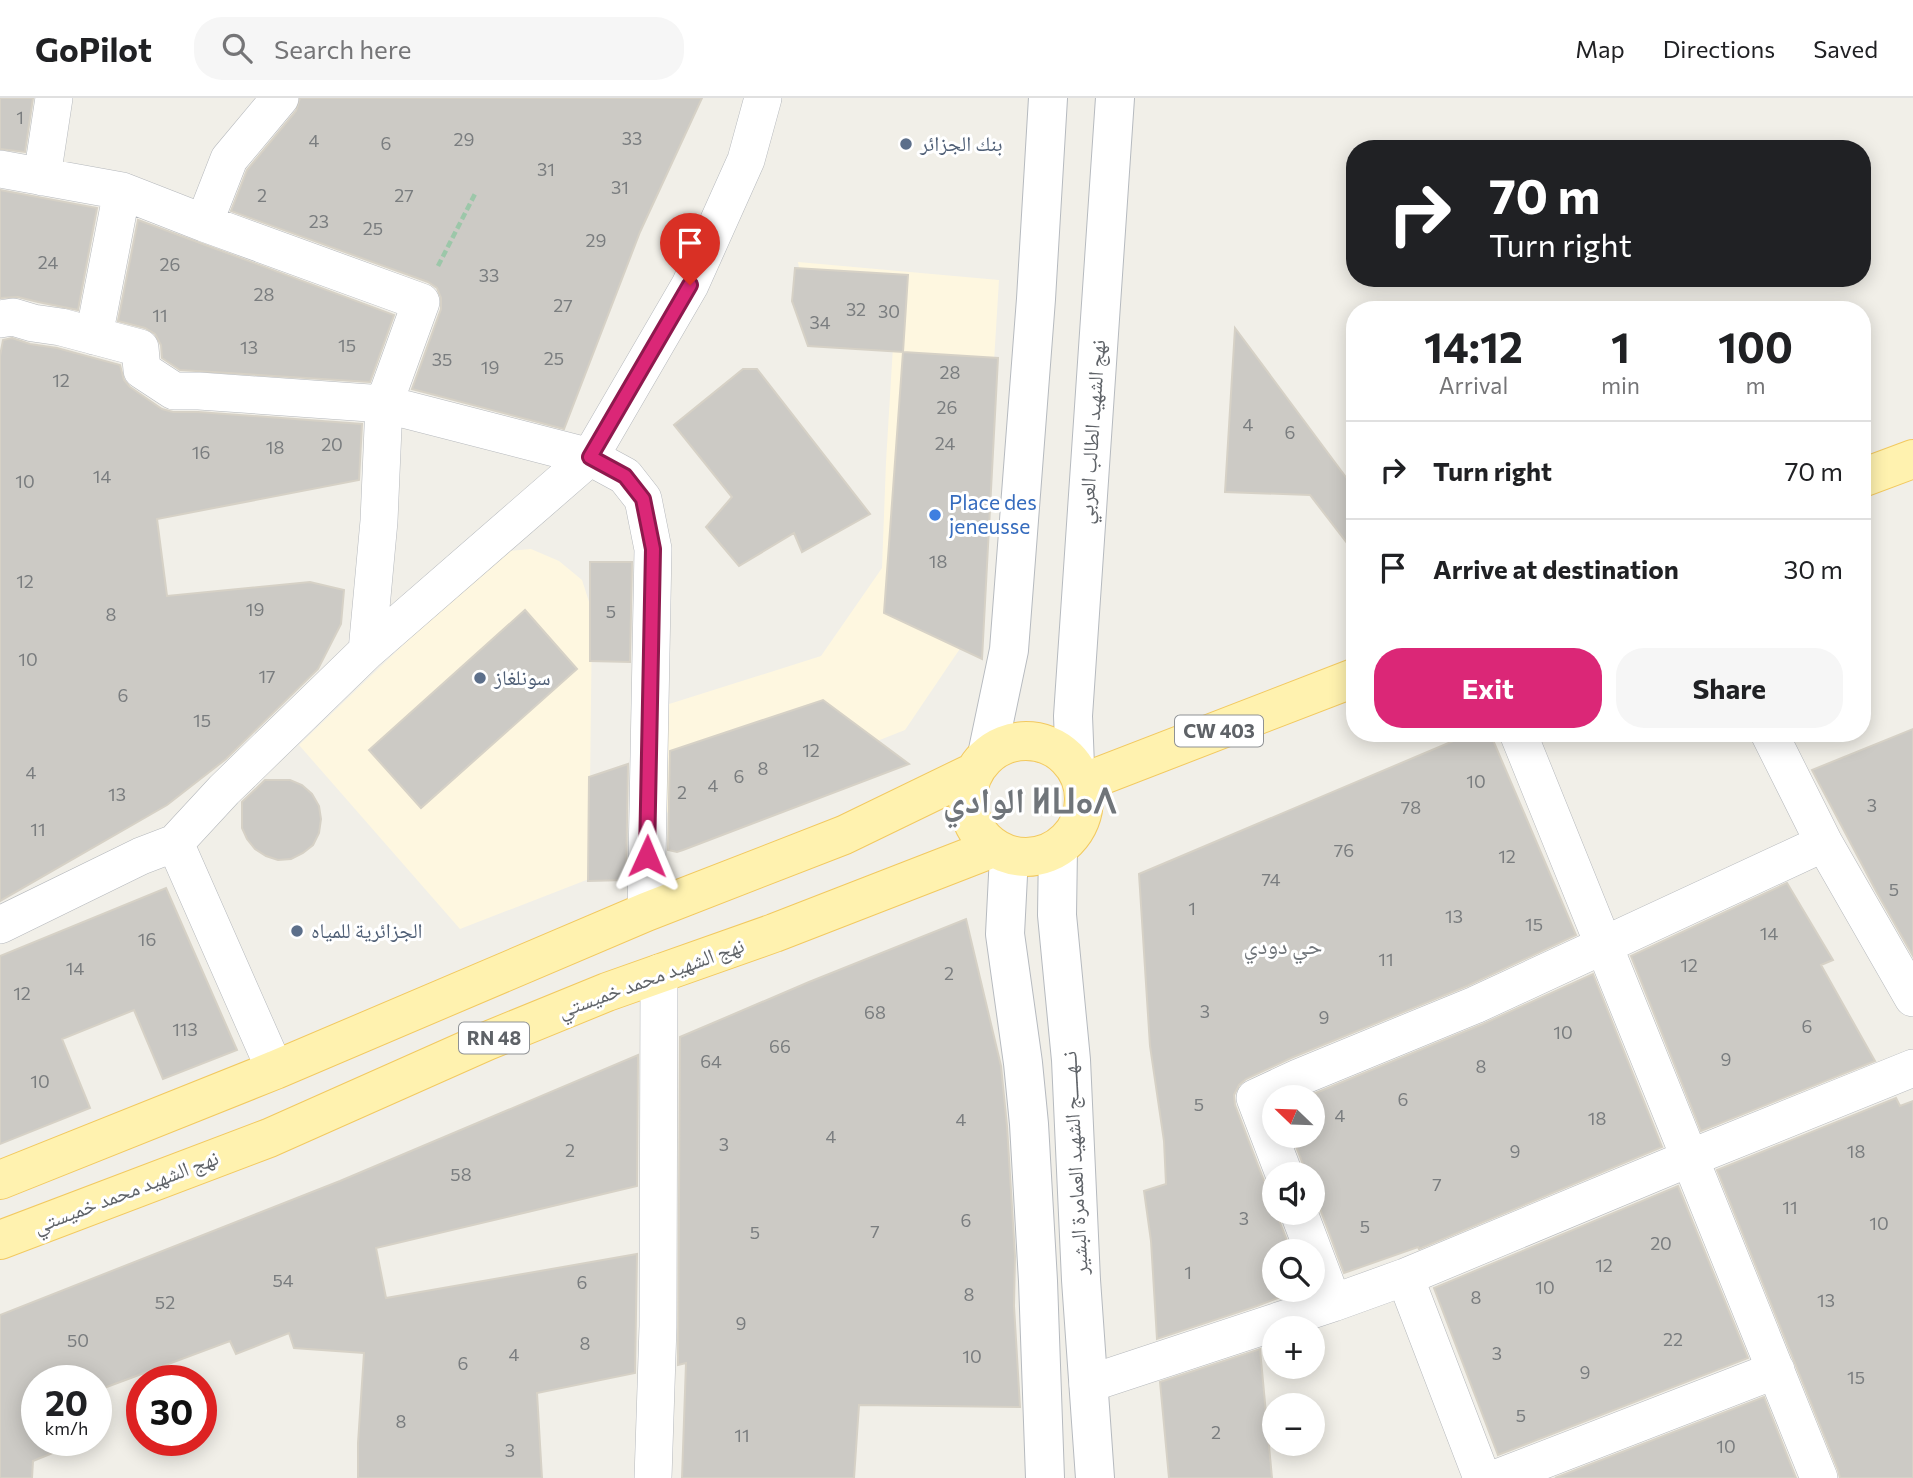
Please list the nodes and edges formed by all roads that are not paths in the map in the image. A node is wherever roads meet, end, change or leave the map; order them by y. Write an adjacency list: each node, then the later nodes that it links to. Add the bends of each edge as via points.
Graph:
1 (54, 98): 7 (street)
2 (280, 98): 9 (street, via 229,159)
3 (763, 98): 13 (street, via 746,160 690,285)
4 (1048, 98): 20 (main road, via 1009,650)
5 (1115, 98): 21 (main road, نهج الشهيد الطالب العربي, via 1073,716)
6 (0, 169): 7 (street)
7 (42, 177): 8 (street)
8 (122, 191): 9 (street); 11 (street)
9 (204, 223): 12 (street, via 421,302)
10 (0, 319): 11 (street, via 13,317)
11 (94, 336): 12 (street, via 141,348 142,370 174,391)
12 (384, 404): 13 (street); 16 (street)
13 (590, 457): 16 (street); 26 (street, via 625,476 643,499 653,549)
14 (1913, 458): 15 (main road)
15 (1871, 474)
16 (367, 650): 22 (street)
17 (1346, 681): 21 (main road, CW 403)
18 (1522, 742): 28 (street)
19 (1774, 742): 23 (street)
20 (981, 763): 21 (main road, via 1005,744 1043,743 1061,752); 25 (main road, via 968,792 968,814 978,834); 26 (main road, RN 48, via 844,835)
21 (1079, 775): 24 (main road, via 1084,802 1081,820)
22 (175, 843): 27 (street); 32 (street)
23 (1824, 843): 28 (street); 30 (street)
24 (1058, 848): 25 (main road, via 1026,858); 41 (main road, نــهـــــج الشهيد العمامرة البشير, via 1057,915 1071,1060)
25 (1001, 852): 29 (main road, نهج الشهيد محمد خميستي / RN 48); 43 (main road, نــهـــــج الشهيد العمامرة البشير, via 1005,934 1030,1124)
26 (646, 912): 32 (main road, RN 48)
27 (0, 925)
28 (1604, 944): 33 (street); 34 (street, via 1475,1005 1255,1098)
29 (659, 973): 37 (main road, نهج الشهيد محمد خميستي / RN 48, via 487,1041 269,1138); 42 (street)
30 (1913, 998)
31 (1913, 1069): 33 (street)
32 (275, 1070): 35 (main road, RN 48)
33 (1690, 1158): 38 (street); 40 (street)
34 (1279, 1162)
35 (0, 1180)
36 (1304, 1225): 39 (street)
37 (0, 1240)
38 (1405, 1277): 39 (street); 45 (street)
39 (1333, 1303): 41 (street)
40 (1776, 1370): 46 (street); 47 (street)
41 (1088, 1384): 44 (main road, نــهـــــج الشهيد العمامرة البشير)
42 (653, 1478)
43 (1045, 1478)
44 (1095, 1478)
45 (1482, 1478)
46 (1497, 1478)
47 (1819, 1478)

